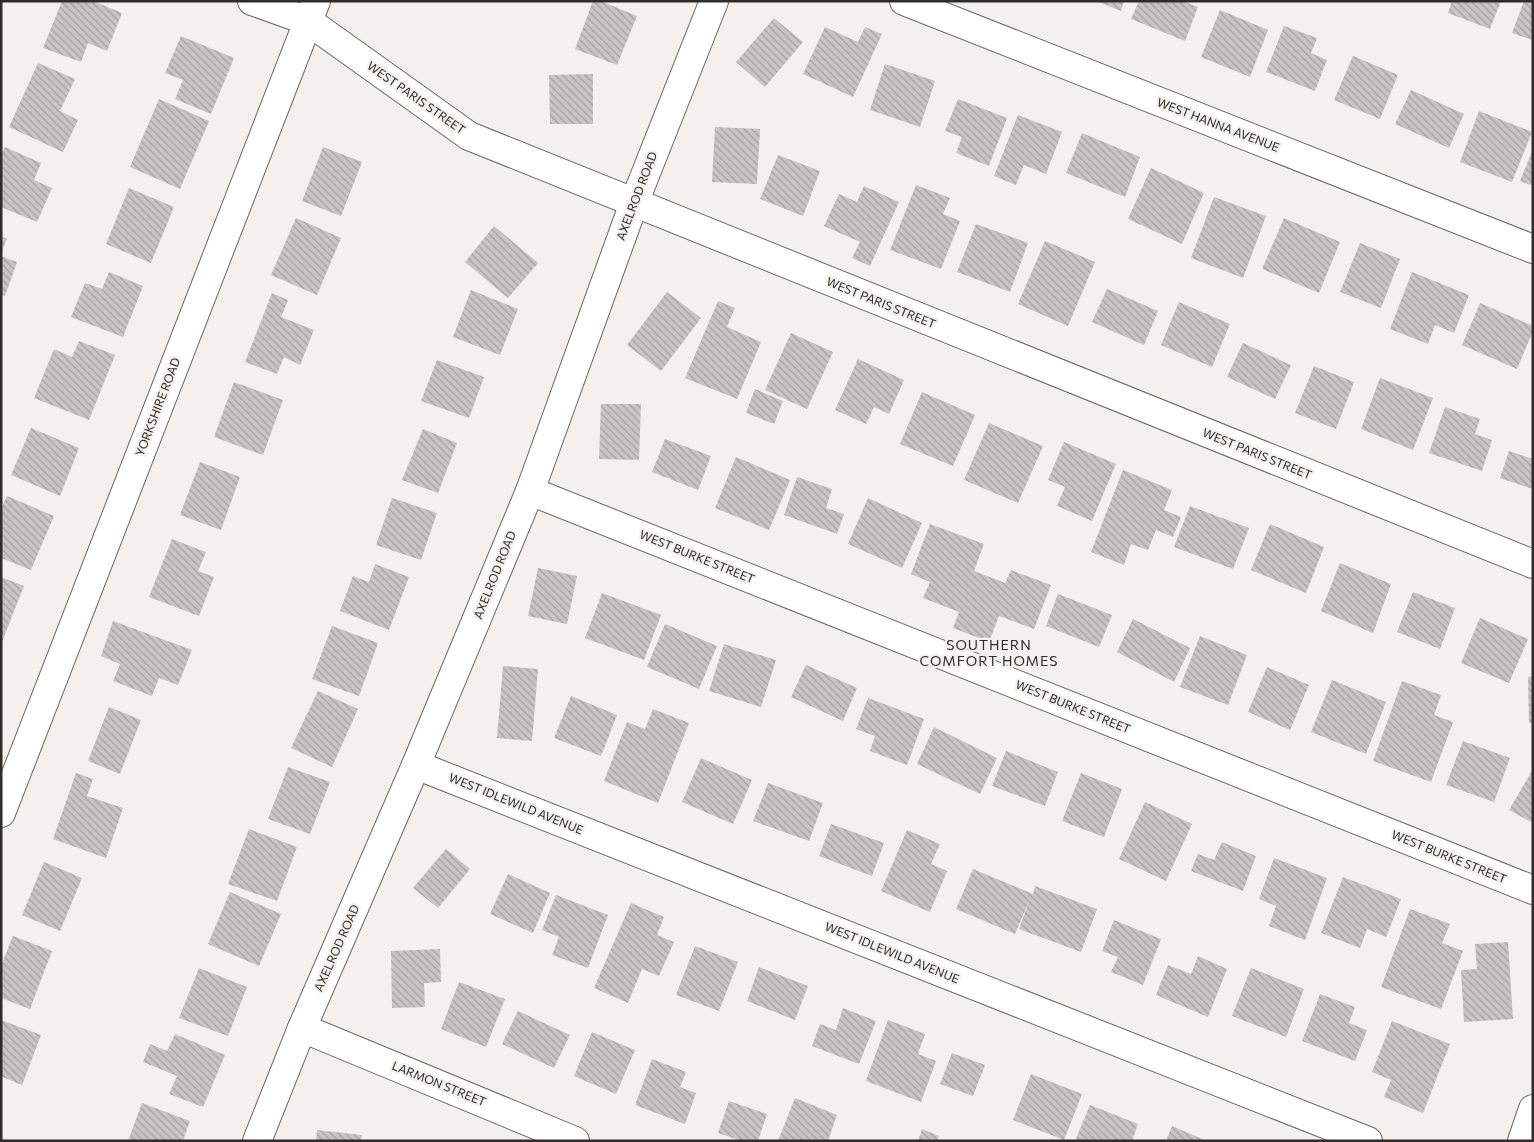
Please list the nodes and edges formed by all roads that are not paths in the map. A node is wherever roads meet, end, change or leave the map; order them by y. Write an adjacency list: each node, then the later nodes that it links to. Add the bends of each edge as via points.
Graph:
1 (252, 1): 4 (street, WEST PARIS STREET)
2 (714, 1): 5 (street, AXELROD ROAD)
3 (904, 1): 6 (street, WEST HANNA AVENUE)
4 (312, 11): 5 (street, WEST PARIS STREET, via 469,136); 10 (street, YORKSHIRE ROAD)
5 (634, 203): 7 (street, AXELROD ROAD); 8 (street, WEST PARIS STREET)
6 (1533, 249)
7 (530, 491): 9 (street, AXELROD ROAD); 11 (street, WEST BURKE STREET)
8 (1533, 564)
9 (416, 764): 12 (street, AXELROD ROAD); 16 (street, WEST IDLEWILD AVENUE)
10 (1, 813)
11 (1533, 890)
12 (302, 1028): 14 (street, AXELROD ROAD); 15 (street, LARMON STREET)
13 (1533, 1109): 17 (street)
14 (257, 1141)
15 (575, 1141)
16 (1368, 1141)
17 (1522, 1141)

